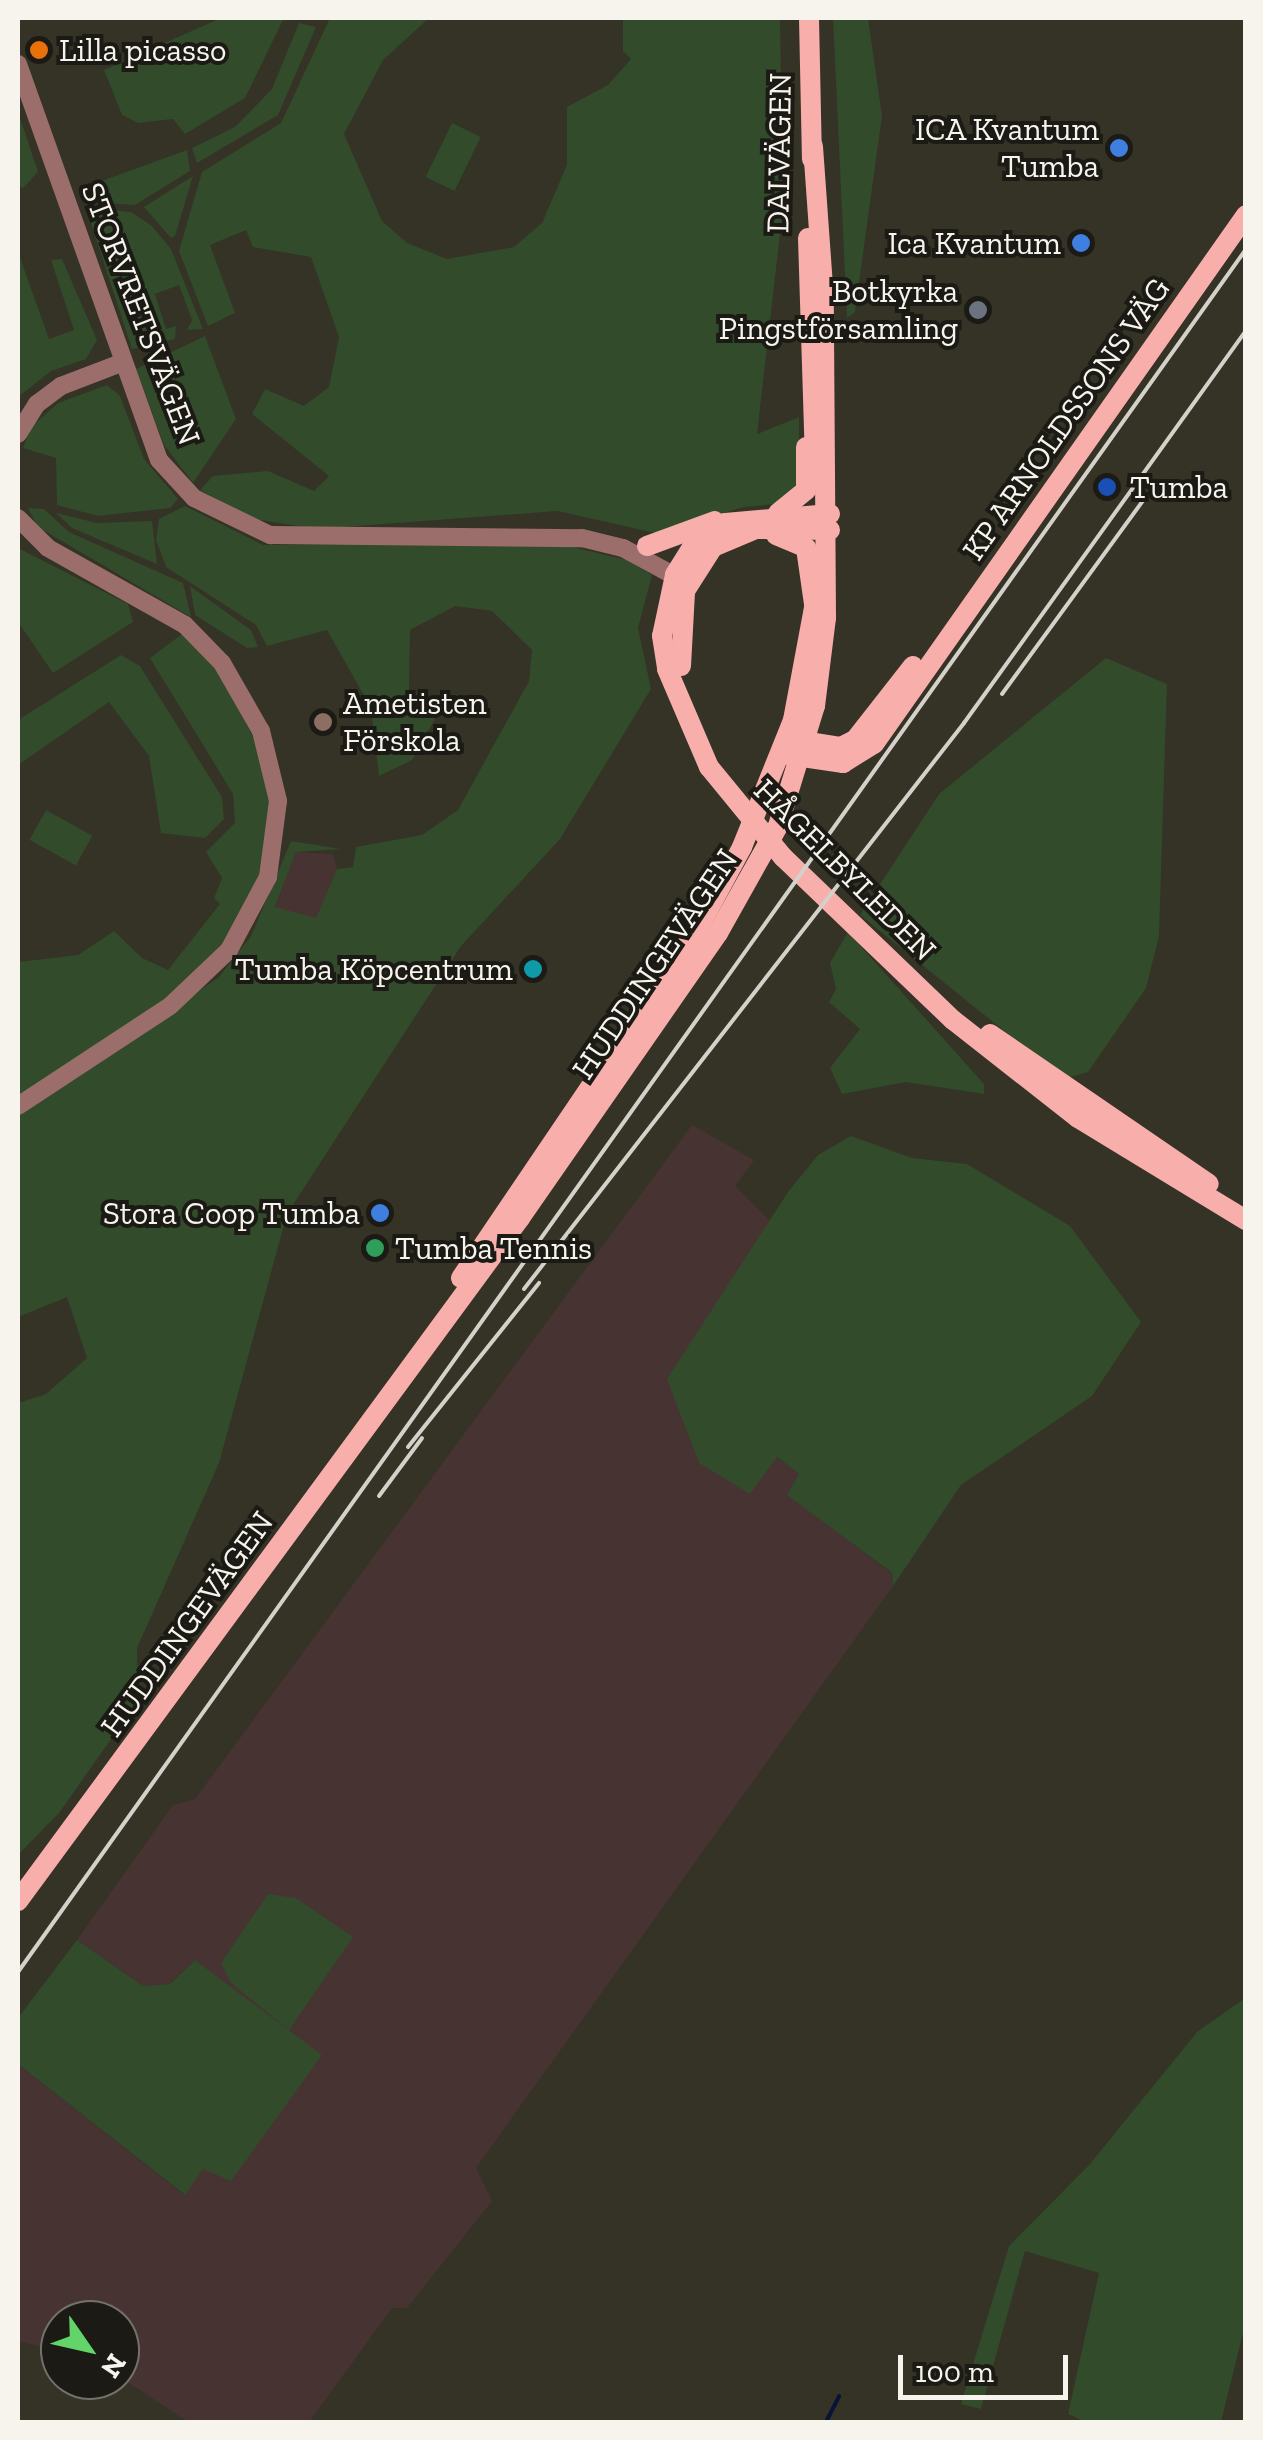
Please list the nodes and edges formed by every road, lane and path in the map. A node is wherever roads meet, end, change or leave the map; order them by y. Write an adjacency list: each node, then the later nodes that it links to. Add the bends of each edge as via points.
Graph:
1 (809, 18): 3 (main road, DALVÄGEN)
2 (18, 64): 6 (street, STORVRETSVÄGEN)
3 (813, 146): 5 (main road, DALVÄGEN); 10 (main road, HUDDINGEVÄGEN)
4 (1246, 215): 15 (main road, KP ARNOLDSSONS VÄG)
5 (808, 306): 8 (main road, via 806,490); 10 (main road, DALVÄGEN)
6 (121, 363): 7 (street, via 61,386 37,404); 11 (street, STORVRETSVÄGEN, via 159,460 190,494 270,535)
7 (18, 434)
8 (775, 513): 10 (main road); 12 (main road, via 724,517); 13 (main road, via 725,523)
9 (18, 518): 22 (street, via 48,548 186,625 222,663 262,732 278,801 268,877 221,960 170,1006)
10 (823, 522): 13 (main road, via 728,536); 14 (main road, HUDDINGEVÄGEN); 16 (main road, HUDDINGEVÄGEN)
11 (509, 533): 12 (street, STORVRETSVÄGEN, via 584,528); 13 (street, STORVRETSVÄGEN, via 602,542)
12 (646, 546): 13 (street, STORVRETSVÄGEN)
13 (686, 574): 14 (main road, via 740,539 792,538 810,556); 21 (main road, HÅGELBYLEDEN, via 677,640 686,702 718,765 756,819)
14 (814, 604): 18 (main road, HUDDINGEVÄGEN)
15 (934, 657): 17 (main road, KP ARNOLDSSONS VÄG, via 913,666); 19 (main road, KP ARNOLDSSONS VÄG, via 874,744)
16 (815, 706): 17 (main road, via 823,731); 18 (main road, HUDDINGEVÄGEN)
17 (855, 740): 18 (main road, via 841,747)
18 (794, 748): 19 (main road); 20 (main road, HUDDINGEVÄGEN); 25 (main road, HUDDINGEVÄGEN, via 699,927 504,1210)
19 (844, 763): 20 (main road, KP ARNOLDSSONS VÄG, via 808,783)
20 (778, 826): 25 (main road, HUDDINGEVÄGEN, via 718,933)
21 (873, 938): 23 (main road, HÅGELBYLEDEN, via 1071,1095); 24 (main road, HÅGELBYLEDEN, via 1017,1073)
22 (18, 1106)
23 (1246, 1205)
24 (1246, 1220)
25 (400, 1378): 26 (main road, HUDDINGEVÄGEN)
26 (18, 1902)

